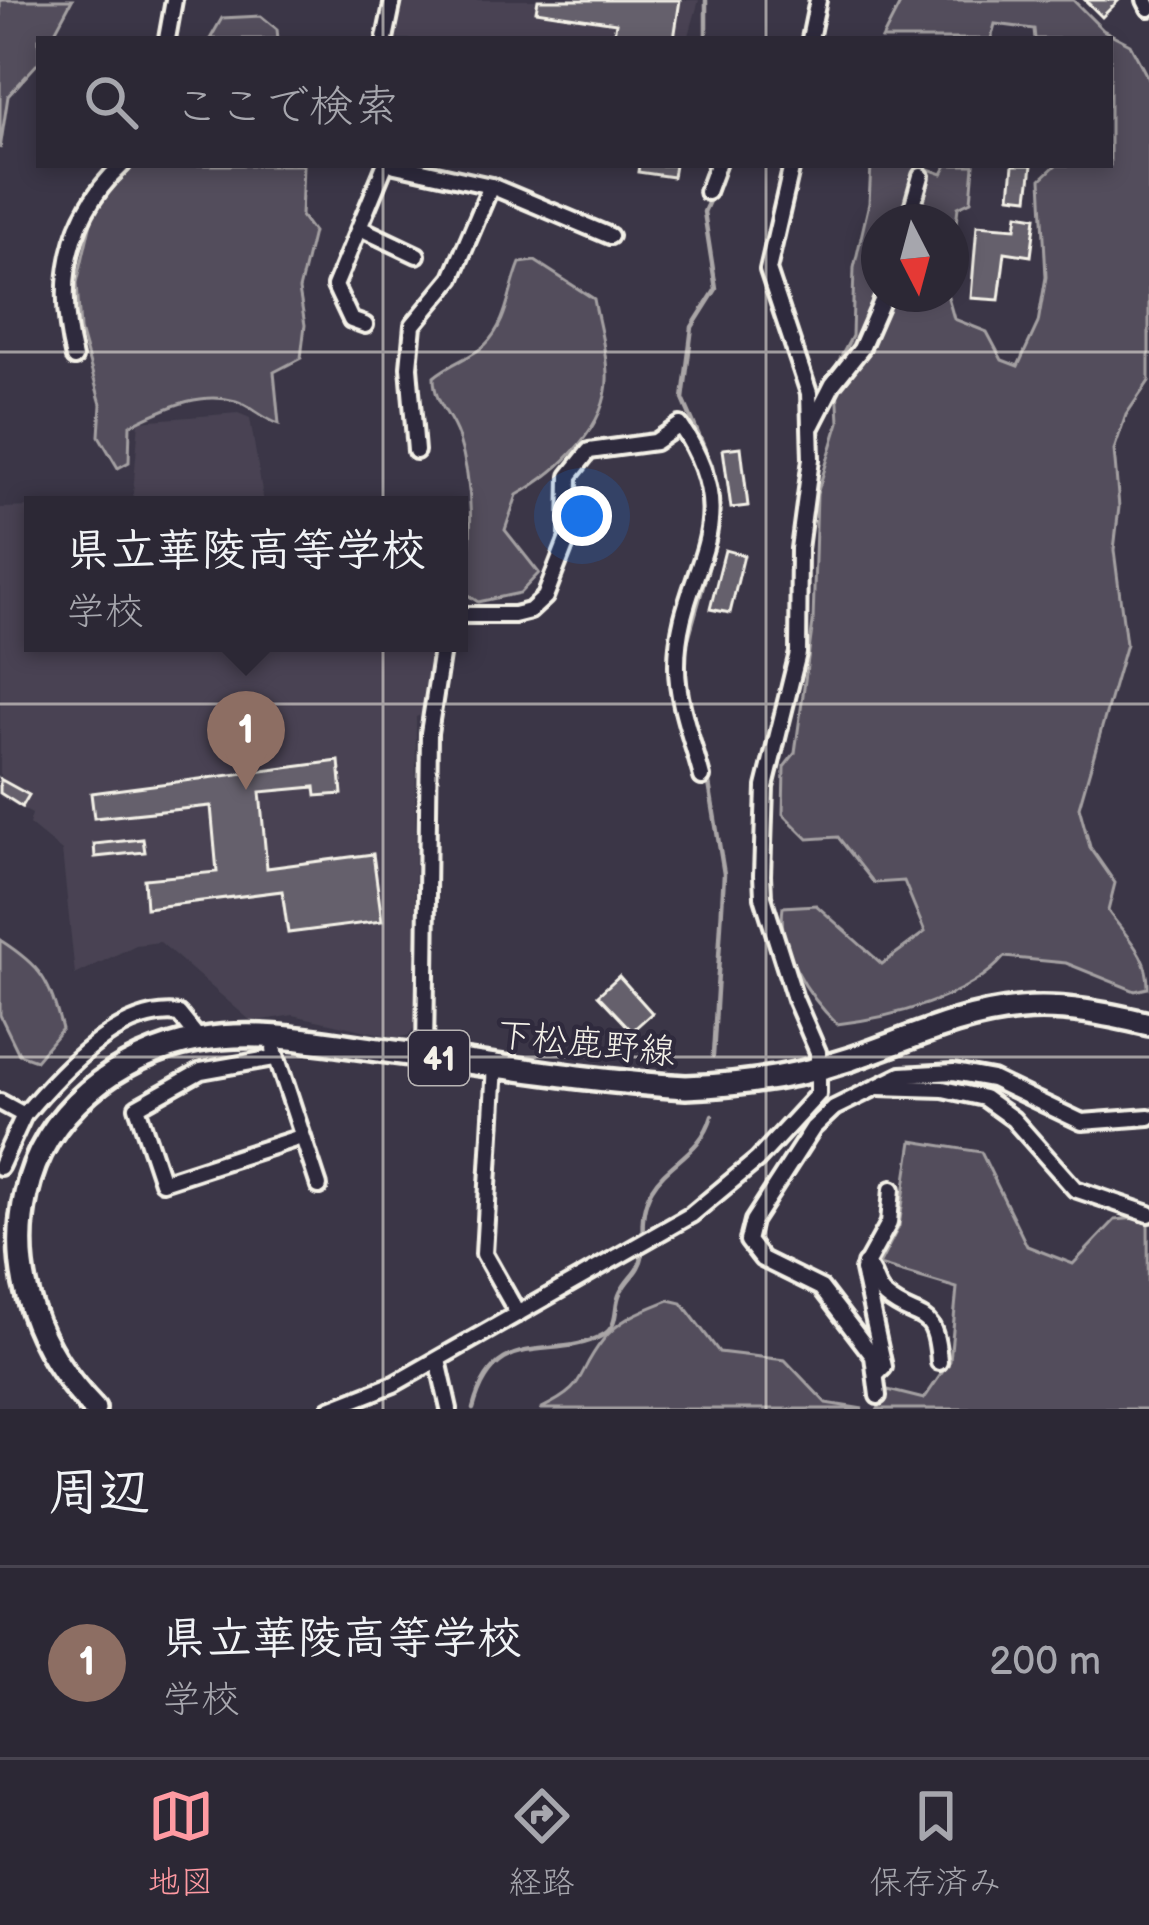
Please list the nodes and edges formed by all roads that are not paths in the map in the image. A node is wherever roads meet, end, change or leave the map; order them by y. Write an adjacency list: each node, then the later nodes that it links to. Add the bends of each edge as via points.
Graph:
1 (174, 0): 4 (street)
2 (393, 0): 5 (street)
3 (818, 0): 6 (street)
4 (168, 36)
5 (386, 36)
6 (811, 36)
7 (119, 168): 21 (street, via 86,202 72,245 66,306)
8 (384, 168): 16 (street)
9 (409, 168): 13 (street)
10 (716, 168): 14 (street)
11 (791, 168): 22 (street, via 768,270)
12 (921, 176): 15 (street)
13 (490, 186): 17 (street); 23 (street, via 452,278 413,325)
14 (706, 192)
15 (913, 204)
16 (360, 228): 18 (street); 20 (street, via 334,286 351,320)
17 (610, 236)
18 (417, 255)
19 (877, 312): 22 (street)
20 (364, 325)
21 (74, 358)
22 (812, 424): 32 (street, via 798,653 765,787 762,874)
23 (416, 452)
24 (468, 614): 26 (street, via 530,611 545,597 568,538 566,488 589,451 655,442 680,424 700,455 712,535 676,664)
25 (442, 652): 30 (street, via 429,733)
26 (702, 777)
27 (1149, 1024): 32 (main road, 下松鹿野線 / 41, via 1068,1009 1007,1010)
28 (199, 1040): 29 (main road, 下松鹿野線 / 41); 37 (street, via 179,1014 141,1017 67,1070); 50 (main road, 下松鹿野線 / 41, via 108,1074 46,1141 29,1178 21,1215 24,1291 60,1368)
29 (274, 1047): 30 (main road, 下松鹿野線 / 41); 39 (street); 39 (street, via 201,1071 137,1107 162,1182)
30 (425, 1056): 31 (main road, 下松鹿野線 / 41)
31 (495, 1065): 32 (main road, 下松鹿野線 / 41, via 686,1087 743,1085); 45 (street, via 484,1254)
32 (820, 1068): 34 (street)
33 (878, 1087): 36 (street); 38 (street, via 902,1075 954,1072 1017,1087 1082,1123); 43 (street, via 984,1098 1013,1118 1075,1190)
34 (818, 1094): 36 (street); 45 (street, via 691,1215)
35 (0, 1102): 37 (street)
36 (834, 1108): 48 (street, via 813,1128 747,1235 762,1259 821,1288 862,1338)
37 (24, 1115): 40 (street)
38 (1149, 1117)
39 (301, 1137): 41 (street)
40 (0, 1167)
41 (319, 1186)
42 (892, 1189): 44 (street, via 889,1222)
43 (1149, 1214)
44 (866, 1264): 47 (street, via 886,1297 925,1313); 48 (street, via 883,1352)
45 (518, 1314): 46 (street)
46 (437, 1360): 51 (street); 52 (street)
47 (939, 1362)
48 (876, 1375): 49 (street)
49 (878, 1396)
50 (94, 1409)
51 (330, 1409)
52 (449, 1409)

